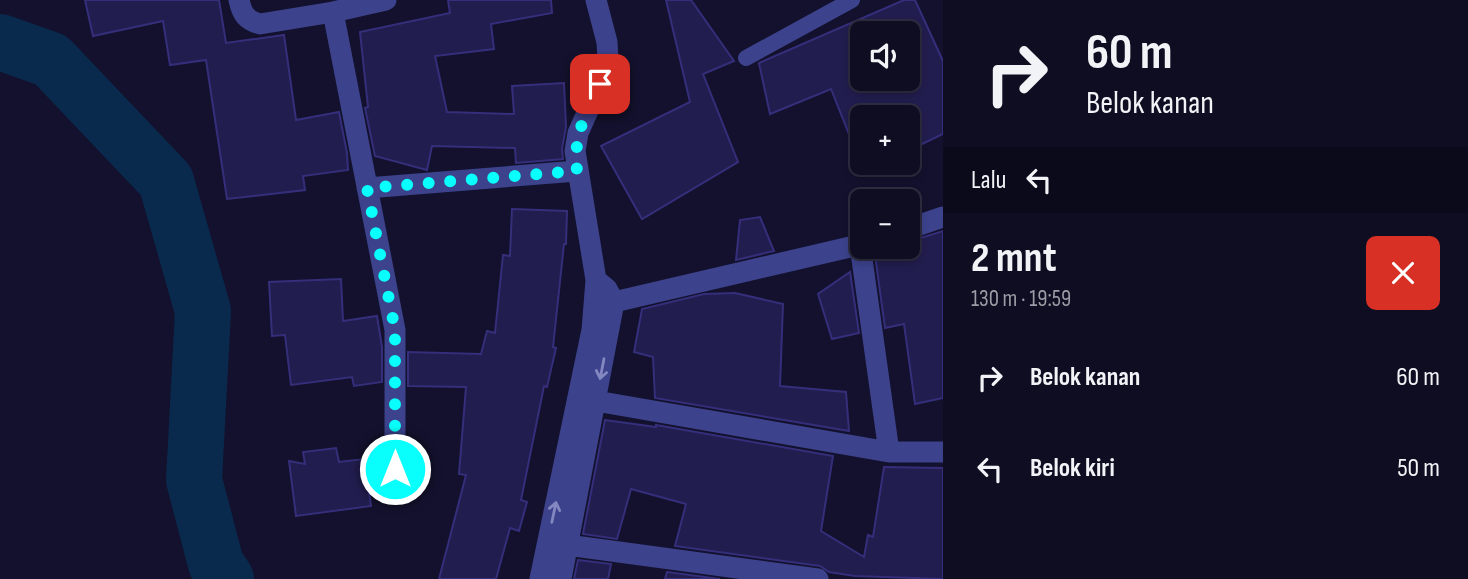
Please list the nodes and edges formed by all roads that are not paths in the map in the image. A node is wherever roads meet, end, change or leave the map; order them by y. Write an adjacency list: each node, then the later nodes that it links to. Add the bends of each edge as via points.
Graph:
1 (239, 0): 5 (street, via 244,16 260,24)
2 (386, 0): 5 (street)
3 (596, 0): 7 (street, via 608,61 578,133)
4 (852, 0): 6 (lane)
5 (333, 12): 8 (street)
6 (746, 58)
7 (577, 171): 8 (street); 13 (street)
8 (367, 188): 18 (street, via 395,330)
9 (943, 217): 10 (street)
10 (920, 225)
11 (850, 247): 14 (street)
12 (863, 259): 16 (street)
13 (596, 280): 14 (street); 20 (street, one-way to 13, via 592,330)
14 (614, 302): 15 (street, one-way to 15)
15 (596, 401): 16 (street); 19 (street)
16 (889, 452): 17 (street)
17 (943, 452)
18 (395, 469)
19 (567, 545): 21 (street); 22 (street)
20 (540, 579)
21 (561, 579)
22 (818, 579)

